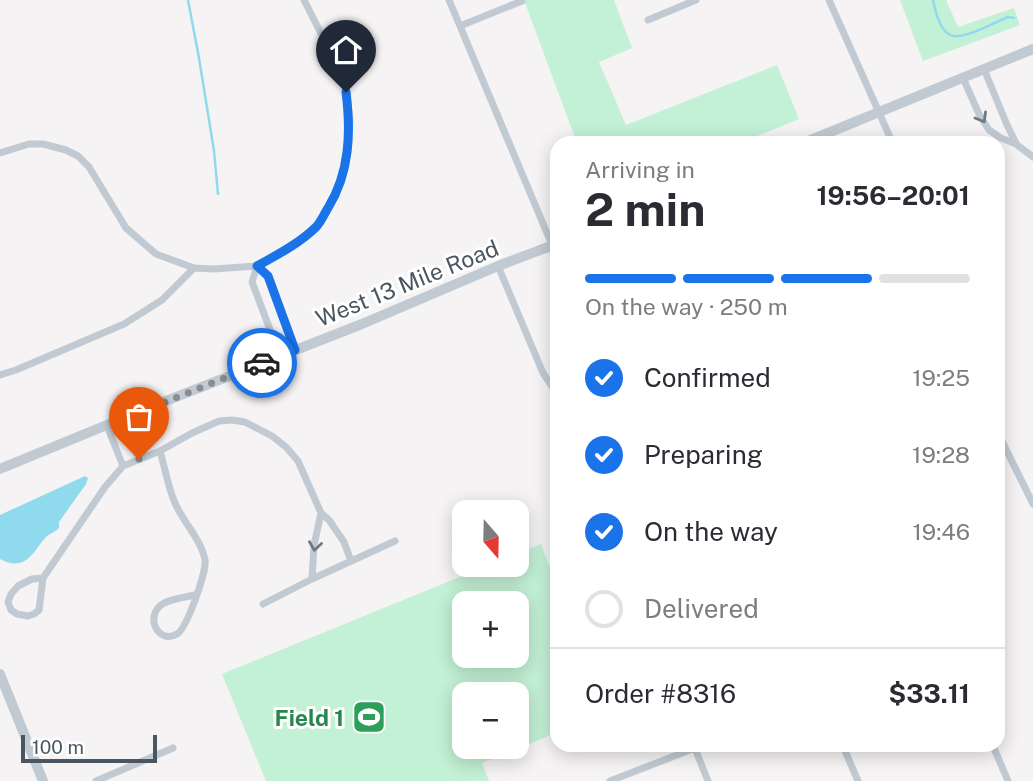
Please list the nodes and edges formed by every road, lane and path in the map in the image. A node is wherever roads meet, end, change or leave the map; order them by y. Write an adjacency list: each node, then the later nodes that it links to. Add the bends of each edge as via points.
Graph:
1 (304, 0): 21 (street, via 346,92 348,147 343,175 317,226)
2 (449, 0): 7 (street)
3 (696, 0): 6 (street)
4 (829, 0): 11 (street)
5 (522, 1): 7 (street)
6 (648, 20)
7 (460, 26): 19 (street)
8 (1033, 49): 9 (street)
9 (984, 69): 10 (street); 16 (street)
10 (963, 78): 11 (street); 14 (street, one-way to 14, via 979,114)
11 (880, 112): 12 (street); 13 (street)
12 (821, 136)
13 (890, 136)
14 (999, 136)
15 (1005, 139): 16 (street, one-way to 16)
16 (1016, 144): 18 (street)
17 (0, 153): 23 (street, via 43,144 78,156 126,228 156,254)
18 (1033, 157)
19 (550, 235)
20 (550, 246): 22 (street, West 13 Mile Road)
21 (257, 266): 23 (street); 24 (street, via 268,276); 25 (street, via 252,282)
22 (498, 266): 24 (street, West 13 Mile Road); 27 (street)
23 (194, 268): 26 (street, via 162,300 124,324)
24 (295, 350): 25 (street, West 13 Mile Road)
25 (279, 356): 28 (street, West 13 Mile Road)
26 (0, 375)
27 (550, 383)
28 (123, 419): 29 (street, West 13 Mile Road); 32 (street)
29 (107, 426): 33 (street); 34 (street, West 13 Mile Road)
30 (1005, 447): 35 (street)
31 (160, 451): 32 (street); 36 (street, via 219,421 245,422 272,436 298,461); 41 (street, via 174,502 206,564)
32 (139, 459): 33 (street)
33 (123, 466): 39 (street)
34 (0, 469)
35 (1033, 504)
36 (321, 513): 38 (street, via 344,542); 40 (street, one-way to 40)
37 (395, 541): 38 (street)
38 (351, 561): 40 (street)
39 (43, 578): 39 (street, via 18,586 10,594 11,610 28,616 39,610)
40 (312, 579): 42 (street)
41 (195, 595): 41 (street, via 158,608 153,618 159,633 174,636 183,628)
42 (263, 604)
43 (0, 674): 49 (street)
44 (173, 748): 50 (street)
45 (682, 752): 51 (street)
46 (697, 752): 52 (street)
47 (846, 752): 53 (street)
48 (995, 752): 54 (street)
49 (43, 781)
50 (96, 781)
51 (610, 781)
52 (708, 781)
53 (858, 781)
54 (1007, 781)

